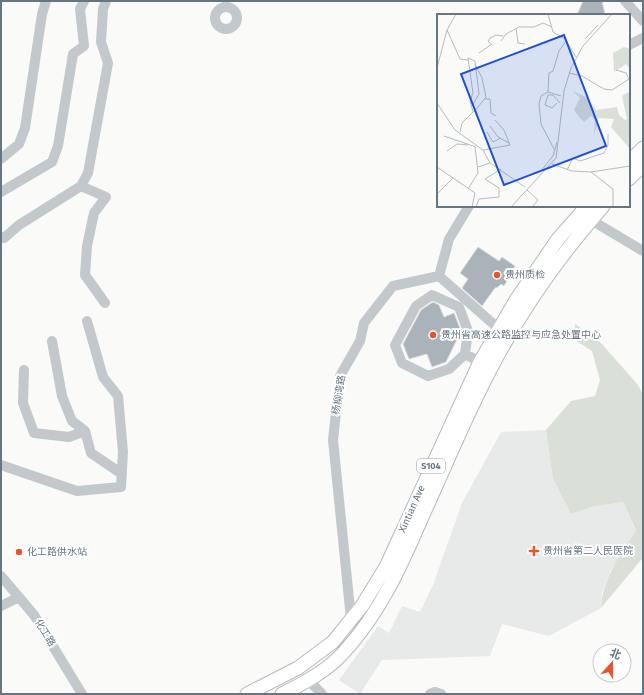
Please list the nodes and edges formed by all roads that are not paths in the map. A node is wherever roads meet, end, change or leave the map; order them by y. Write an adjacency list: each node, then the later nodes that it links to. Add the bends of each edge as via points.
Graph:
1 (46, 1): 9 (street, via 25,128 19,144)
2 (84, 1): 14 (street, via 80,9 84,46 73,54 58,146 52,162)
3 (106, 1): 13 (street, via 103,9 101,42 108,63 88,173)
4 (625, 1): 5 (street)
5 (643, 20)
6 (643, 38): 7 (street)
7 (630, 44)
8 (643, 148): 10 (main road)
9 (1, 159)
10 (630, 161)
11 (643, 165): 12 (main road)
12 (630, 178)
13 (81, 186): 19 (street, via 19,225 4,238); 22 (street, via 106,197 94,213 87,246 85,275)
14 (1, 192)
15 (468, 207): 21 (street, via 449,239)
16 (586, 207): 24 (main road, Xintian Ave / S104, via 558,239)
17 (602, 207): 18 (main road, Xintian Ave / S104)
18 (591, 220): 20 (street); 36 (main road, Xintian Ave / S104, via 568,246 526,305 491,367 398,572 375,614 343,653)
19 (1, 237)
20 (643, 251)
21 (439, 276): 24 (street); 35 (street, 杨柳湾路, via 393,286 364,323 360,341 340,376 333,440)
22 (105, 303)
23 (87, 321): 31 (street, via 103,377 118,396 123,452)
24 (499, 329): 27 (main road, Xintian Ave / S104)
25 (52, 340): 29 (street, via 62,396 72,421)
26 (465, 354): 26 (street, via 468,331 459,307 432,295 416,306 395,345 402,363 428,376 449,369); 27 (street)
27 (480, 362): 35 (main road, Xintian Ave / S104, via 386,567)
28 (24, 370): 29 (street, via 23,403 34,433 69,437)
29 (84, 431): 31 (street, via 91,453)
30 (1, 465): 31 (street, via 77,491 121,487)
31 (122, 474)
32 (1, 576): 33 (street, 化工路)
33 (19, 597): 34 (street); 37 (street, 化工路, via 34,615)
34 (1, 606)
35 (351, 620): 38 (main road, Xintian Ave / S104, via 333,642 298,668)
36 (309, 681): 39 (main road, Xintian Ave / S104); 40 (street)
37 (82, 694)
38 (247, 694)
39 (282, 694)
40 (322, 694)
41 (430, 694): 42 (street)
42 (441, 694)

